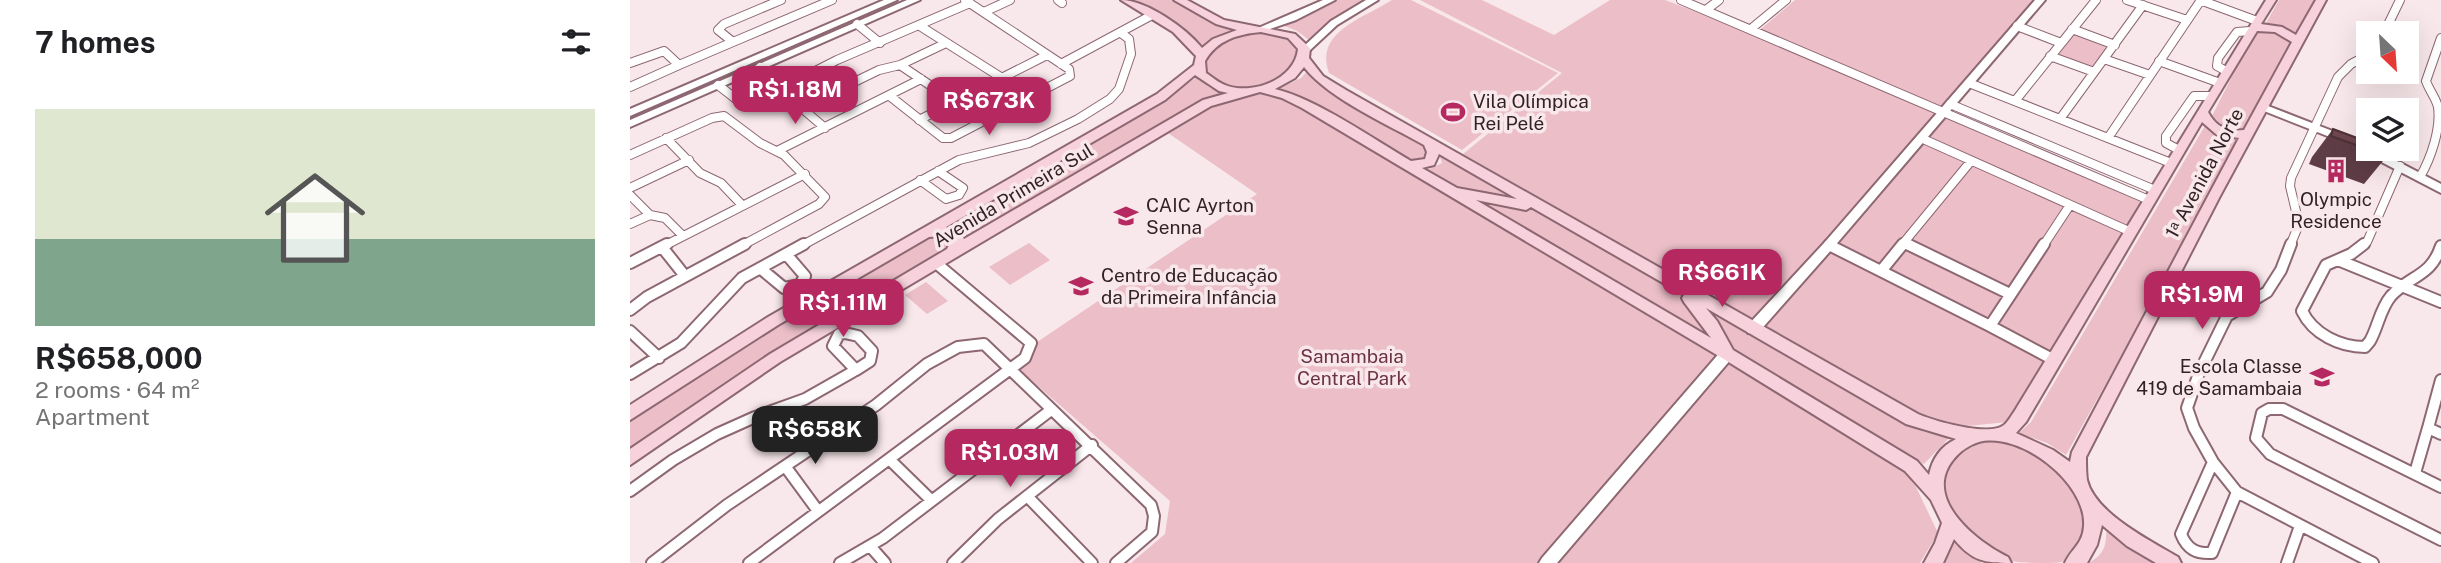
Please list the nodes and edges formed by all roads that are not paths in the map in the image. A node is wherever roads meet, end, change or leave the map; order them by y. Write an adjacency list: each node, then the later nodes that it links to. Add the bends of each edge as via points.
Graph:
1 (781, 0): 36 (street, via 720,26 718,30)
2 (832, 0): 36 (street)
3 (892, 0): 72 (street)
4 (915, 0): 27 (street)
5 (1010, 0): 23 (street)
6 (1126, 0): 24 (main road)
7 (1330, 0): 32 (street)
8 (1373, 0): 43 (street, via 1334,23)
9 (1681, 0): 22 (street)
10 (1720, 0): 22 (street)
11 (1786, 0): 31 (street)
12 (2040, 0): 30 (street)
13 (2096, 0): 33 (street)
14 (2127, 0): 21 (street)
15 (2201, 0): 25 (street); 28 (street, via 2244,15)
16 (2271, 0): 28 (main road, 1ᵃ Avenida Norte)
17 (2320, 0): 39 (main road, 1ᵃ Avenida Norte)
18 (2400, 0): 26 (street)
19 (1183, 1): 32 (main road, via 1220,22)
20 (967, 2): 23 (street); 29 (street)
21 (2143, 5): 25 (street); 41 (street)
22 (1706, 10): 31 (street)
23 (984, 12): 42 (street)
24 (1152, 15): 34 (street); 46 (main road, via 1192,41)
25 (2188, 20): 47 (street)
26 (2390, 21)
27 (857, 24): 37 (street); 53 (street)
28 (2255, 24): 39 (main road, via 2278,29); 56 (main road, 1ᵃ Avenida Norte)
29 (920, 26): 37 (street); 40 (street)
30 (2017, 26): 38 (street); 59 (street)
31 (1752, 28): 71 (street)
32 (1255, 29): 43 (main road, via 1295,37); 46 (main road, via 1220,39)
33 (2072, 29): 38 (street); 41 (street)
34 (1121, 33): 50 (street); 94 (street, via 1129,39 1131,54 1124,80 1110,99 1046,136 971,156)
35 (2441, 38): 68 (street, via 2426,81)
36 (733, 42): 51 (street)
37 (880, 43): 70 (street, via 787,84 783,92)
38 (2060, 43): 44 (street)
39 (2300, 43): 69 (main road, 1ᵃ Avenida Norte)
40 (944, 44): 52 (street); 57 (street, via 975,58)
41 (2115, 45): 45 (street)
42 (1047, 55): 50 (street); 57 (street)
43 (1305, 55): 62 (main road, via 1291,77); 85 (main road, via 1326,83)
44 (2050, 56): 54 (street); 66 (street)
45 (2104, 59): 54 (street); 55 (street)
46 (1200, 61): 63 (main road, via 1201,75 1208,83); 111 (main road, Avenida Primeira Sul, via 1161,97)
47 (2159, 61): 55 (street); 56 (street)
48 (2356, 61): 79 (street, via 2338,77)
49 (630, 63): 51 (street, via 664,51)
50 (1061, 64): 76 (street, via 1071,72 1068,78 960,136 943,138)
51 (679, 65): 61 (street)
52 (900, 65): 58 (street); 70 (street)
53 (760, 67): 60 (street); 60 (street, via 775,81 746,97 736,99)
54 (2094, 72): 75 (street)
55 (2150, 75): 84 (street)
56 (2223, 77): 64 (main road, 1ᵃ Avenida Norte)
57 (1002, 78): 67 (street)
58 (921, 79): 65 (street); 67 (street)
59 (1969, 83): 66 (street); 71 (street)
60 (718, 85): 78 (street)
61 (630, 86)
62 (1261, 89): 63 (main road); 92 (main road, via 1306,105)
63 (1246, 91): 117 (main road, Avenida Primeira Sul, via 1199,107)
64 (2212, 96): 73 (main road, 1ᵃ Avenida Norte); 86 (street, via 2194,96 2166,136 2166,143)
65 (891, 97): 76 (street); 80 (street)
66 (2015, 101): 75 (street)
67 (955, 102): 76 (street)
68 (2438, 102): 96 (street, via 2440,119)
69 (2263, 107): 79 (street); 81 (main road, 1ᵃ Avenida Norte)
70 (801, 108): 80 (street)
71 (1946, 108): 74 (street); 77 (street); 83 (street)
72 (630, 113)
73 (2202, 113): 81 (main road, via 2209,125 2222,133); 86 (main road, 1ᵃ Avenida Norte)
74 (1974, 114): 77 (street, via 1966,117); 98 (street)
75 (2060, 119): 84 (street)
76 (919, 120)
77 (1966, 122): 98 (street)
78 (630, 124)
79 (2313, 126): 93 (street); 148 (street, via 2291,178 2299,224 2281,270 2267,292 2227,316 2187,401 2189,418)
80 (825, 128): 87 (street)
81 (2249, 133): 151 (main road, 1ᵃ Avenida Norte, via 2078,457)
82 (666, 138): 87 (street, via 724,116); 88 (street); 89 (street)
83 (1921, 138): 90 (street); 113 (street)
84 (2108, 138): 91 (street)
85 (1430, 144): 92 (main road, via 1430,162); 106 (main road)
86 (2179, 150): 91 (main road, 1ᵃ Avenida Norte)
87 (777, 151): 95 (street)
88 (630, 155)
89 (689, 160): 99 (street); 104 (street)
90 (1971, 161): 105 (street); 112 (street)
91 (2171, 163): 103 (main road, 1ᵃ Avenida Norte)
92 (1408, 166): 101 (main road)
93 (2400, 166): 96 (street); 118 (street, via 2367,242)
94 (938, 171): 97 (street); 97 (street, via 962,188 959,195 946,199)
95 (805, 174): 104 (street); 123 (street, via 824,192 819,204)
96 (2420, 177): 100 (street)
97 (920, 180): 116 (street)
98 (2127, 185): 103 (street)
99 (630, 188)
100 (2441, 189)
101 (1448, 190): 106 (main road); 132 (main road)
102 (630, 195): 107 (street)
103 (2152, 195): 109 (main road, 1ᵃ Avenida Norte)
104 (742, 205): 110 (street)
105 (2070, 205): 109 (street); 126 (street)
106 (1544, 209): 125 (main road)
107 (650, 215): 108 (street); 110 (street, via 662,215)
108 (630, 224)
109 (2131, 232): 134 (main road, 1ᵃ Avenida Norte)
110 (683, 236): 115 (street)
111 (918, 237): 117 (main road, via 951,232 957,241); 140 (main road, Avenida Primeira Sul, via 724,350)
112 (1905, 243): 122 (street); 126 (street)
113 (1829, 245): 122 (street); 130 (street)
114 (2441, 246): 124 (street, via 2432,267)
115 (662, 247): 119 (street); 123 (street)
116 (786, 254): 121 (street); 121 (street, via 806,276 800,285 784,288)
117 (950, 255): 120 (main road, Avenida Primeira Sul)
118 (2338, 260): 124 (street); 124 (street, via 2323,269 2302,311 2313,328 2348,344 2361,348 2369,344 2382,310)
119 (630, 263)
120 (936, 263): 135 (street, via 1031,343 1025,358); 146 (main road, Avenida Primeira Sul, via 775,358)
121 (760, 268): 133 (street, via 729,289 681,343)
122 (1881, 271): 129 (street)
123 (685, 276): 128 (street)
124 (2403, 286): 127 (street)
125 (1682, 288): 130 (main road); 132 (main road, via 1712,325)
126 (2010, 294): 129 (street)
127 (2441, 302)
128 (630, 310)
129 (1990, 326): 134 (street)
130 (1753, 328): 144 (main road, via 1912,419)
131 (630, 331): 133 (street)
132 (1727, 354): 155 (main road, via 1911,466); 172 (street)
133 (659, 358): 137 (street)
134 (2054, 360): 143 (main road, 1ᵃ Avenida Norte, via 2016,424)
135 (1011, 369): 139 (street); 147 (street); 149 (street, via 984,344 960,345)
136 (856, 370): 153 (street, via 797,402 750,418 687,450)
137 (630, 374)
138 (2441, 380): 141 (street)
139 (1051, 410): 145 (street); 157 (street)
140 (630, 413)
141 (2428, 428): 142 (street); 150 (street)
142 (2441, 434)
143 (1998, 435): 144 (main road); 151 (main road, via 2039,450)
144 (1977, 436): 155 (main road, via 1956,444 1941,458)
145 (1092, 445): 156 (street); 171 (street, via 1151,505 1154,516 1152,532)
146 (630, 458)
147 (889, 459): 157 (street); 159 (street)
148 (2213, 462): 154 (street); 154 (street, via 2181,534 2184,544 2200,555 2212,553)
149 (785, 466): 159 (street); 166 (street)
150 (2415, 473): 152 (street); 162 (street, via 2283,409 2262,414 2257,429 2259,444 2270,454)
151 (2079, 481): 158 (main road)
152 (2441, 487)
153 (630, 491)
154 (2237, 492): 161 (street)
155 (1937, 495): 160 (main road)
156 (1027, 496): 164 (street, via 998,519); 170 (street)
157 (930, 500): 163 (street)
158 (2092, 508): 175 (main road, via 2089,542 2083,557); 176 (main road)
159 (818, 511): 165 (street)
160 (1950, 524): 173 (main road); 174 (main road, via 1969,544)
161 (2300, 526): 177 (street); 178 (street)
162 (2441, 540)
163 (870, 546): 167 (street); 168 (street)
164 (969, 558): 169 (street)
165 (755, 561)
166 (652, 563)
167 (840, 563)
168 (884, 563)
169 (953, 563)
170 (1092, 563)
171 (1116, 563)
172 (1547, 563)
173 (1933, 563)
174 (2002, 563)
175 (2074, 563)
176 (2172, 563)
177 (2287, 563)
178 (2373, 563)

